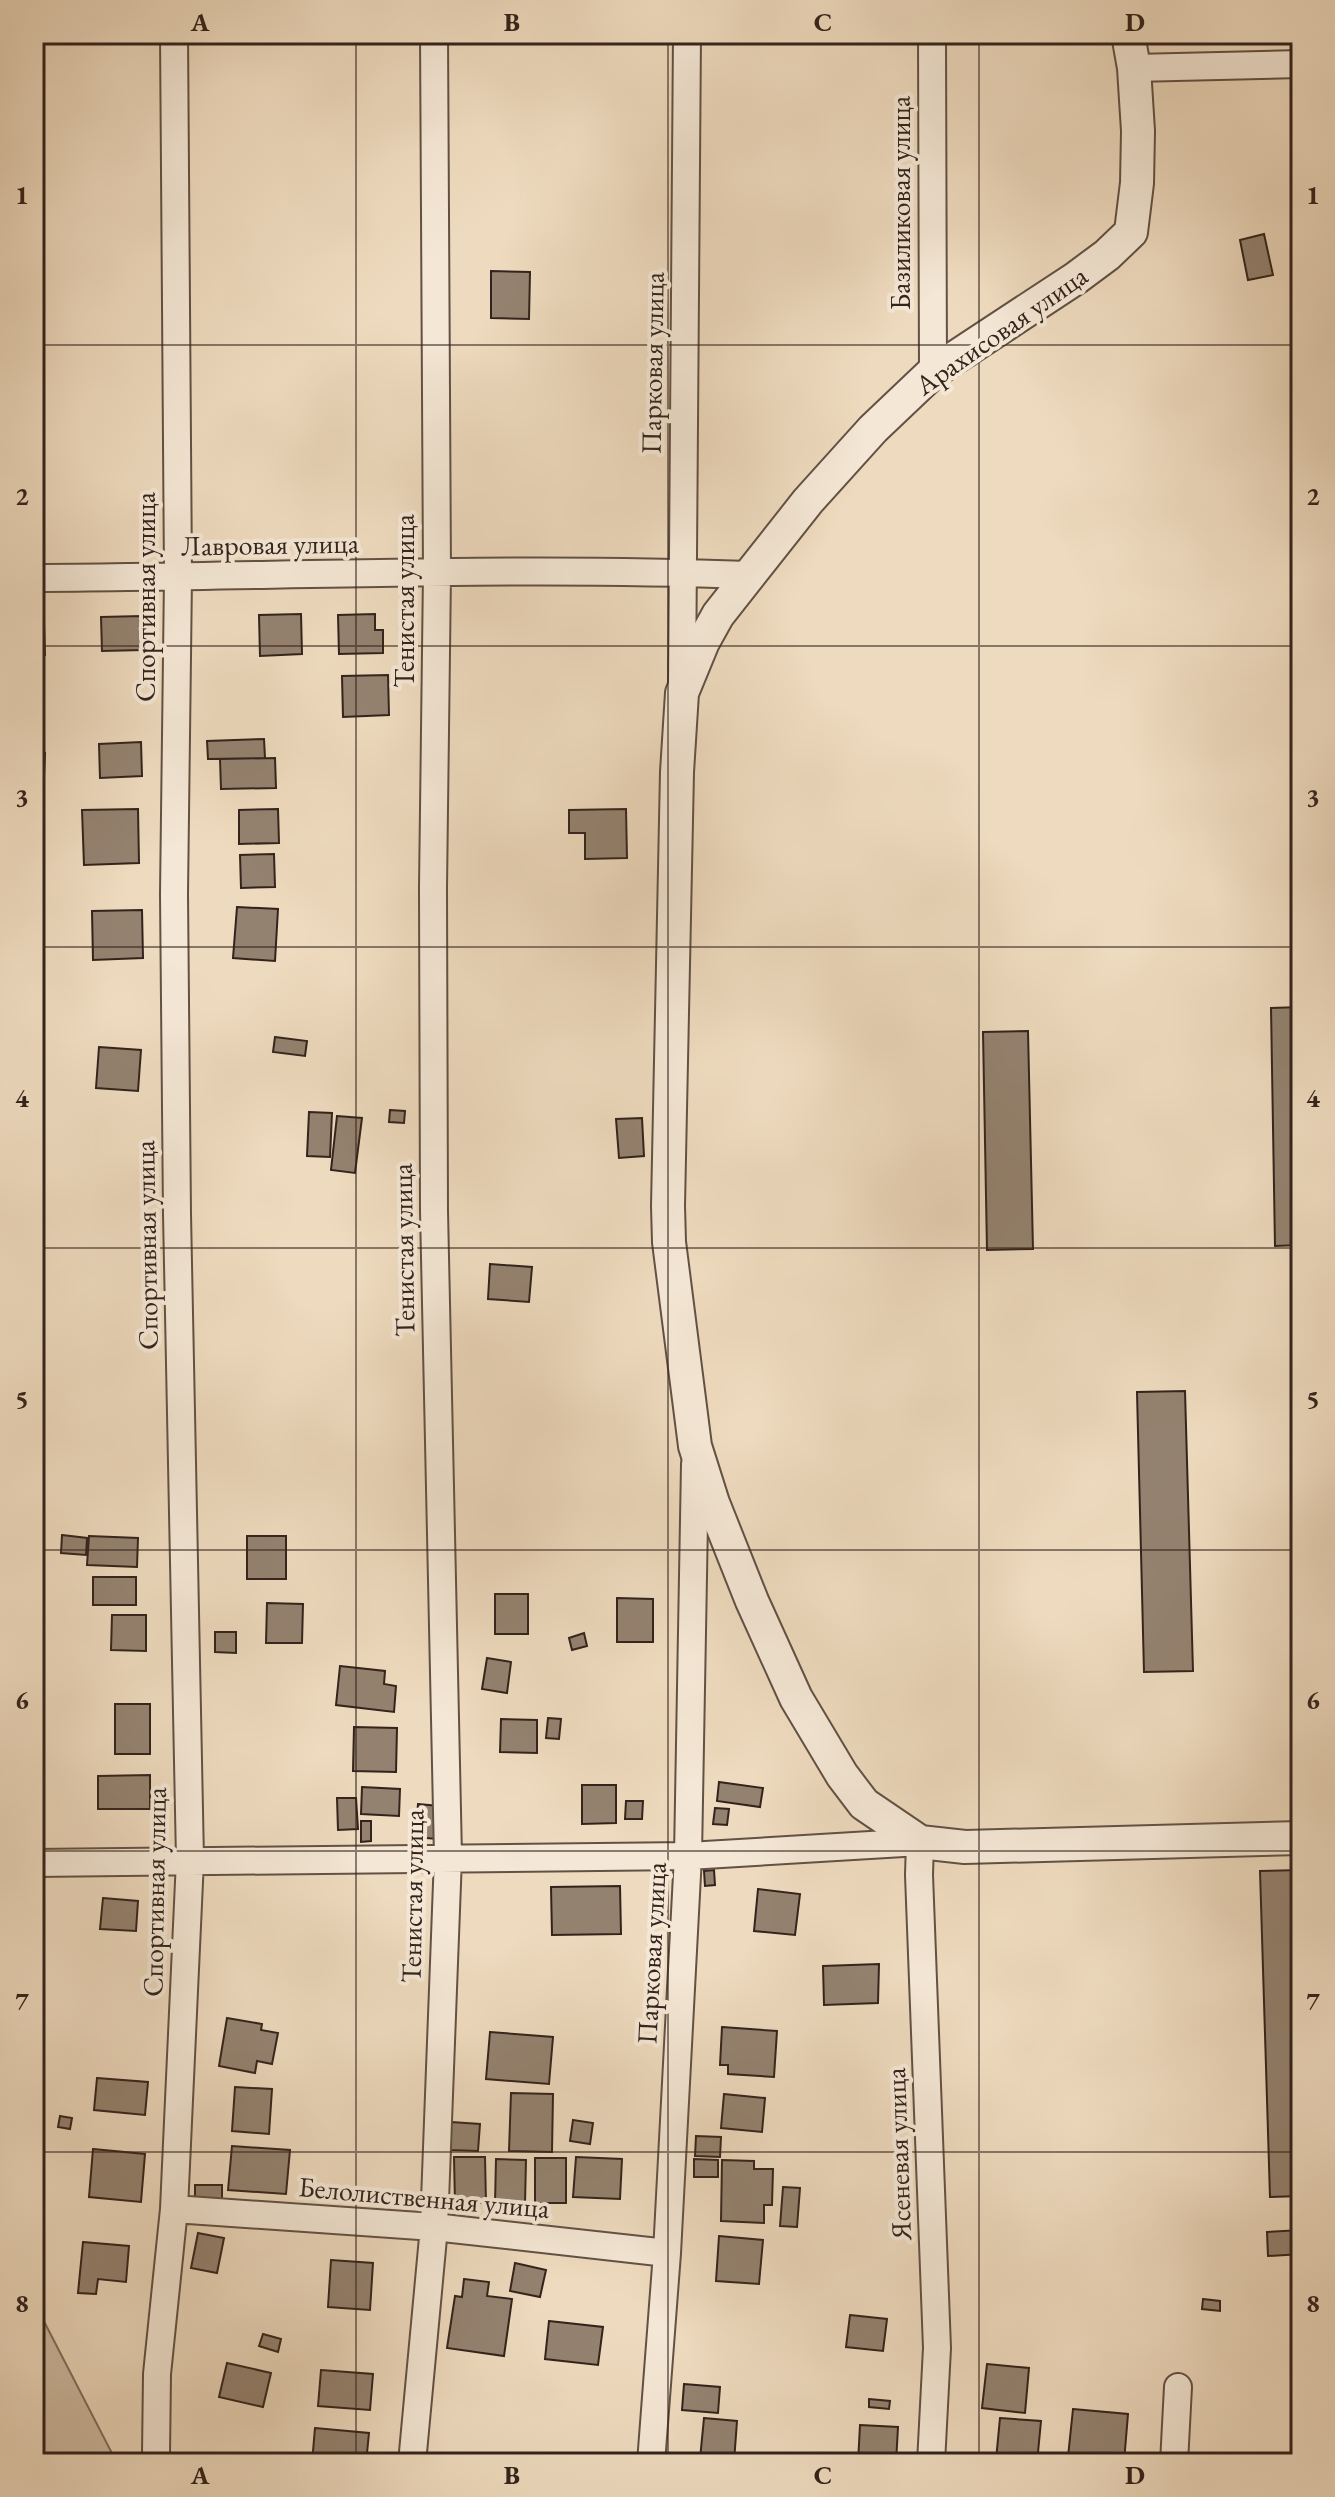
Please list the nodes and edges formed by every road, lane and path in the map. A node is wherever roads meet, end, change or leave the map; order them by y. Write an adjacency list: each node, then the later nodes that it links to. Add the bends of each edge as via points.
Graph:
1 (174, 34): 12 (street, Спортивная улица)
2 (434, 34): 10 (street, Тенистая улица)
3 (687, 34): 9 (street, Парковая улица)
4 (932, 34): 8 (street, Базиликовая улица)
5 (1128, 34): 7 (street)
6 (1301, 64): 7 (street)
7 (1134, 68): 8 (street, Арахисовая улица, via 1138,144 1131,232 1076,278)
8 (933, 372): 11 (street, Арахисовая улица, via 873,429)
9 (681, 572): 10 (street, Лавровая улица); 11 (street, Лавровая улица); 14 (street, Парковая улица)
10 (437, 573): 12 (street, Лавровая улица); 19 (street, Тенистая улица, via 434,1211)
11 (748, 575): 14 (street, Арахисовая улица, via 718,615)
12 (178, 577): 13 (street, Лавровая улица); 20 (street, Спортивная улица, via 177,1214)
13 (34, 578)
14 (682, 693): 15 (street, Арахисовая улица, via 668,1206)
15 (695, 1446): 17 (street, Арахисовая улица, via 733,1558 796,1698 864,1804); 18 (street, Парковая улица)
16 (1301, 1838): 17 (street, via 994,1847)
17 (920, 1842): 18 (street); 29 (street, Ясеневая улица, via 937,2348)
18 (688, 1856): 19 (street); 24 (street, Парковая улица)
19 (448, 1857): 20 (street); 23 (street, Тенистая улица)
20 (190, 1860): 21 (street); 22 (street, Спортивная улица)
21 (34, 1863)
22 (174, 2209): 23 (street, Белолиственная улица); 26 (street, Спортивная улица, via 157,2374)
23 (434, 2227): 24 (street, Белолиственная улица); 27 (street, Тенистая улица)
24 (667, 2253): 28 (street, Парковая улица)
25 (1178, 2387): 30 (street)
26 (156, 2454)
27 (412, 2463)
28 (651, 2463)
29 (931, 2463)
30 (1174, 2463)

